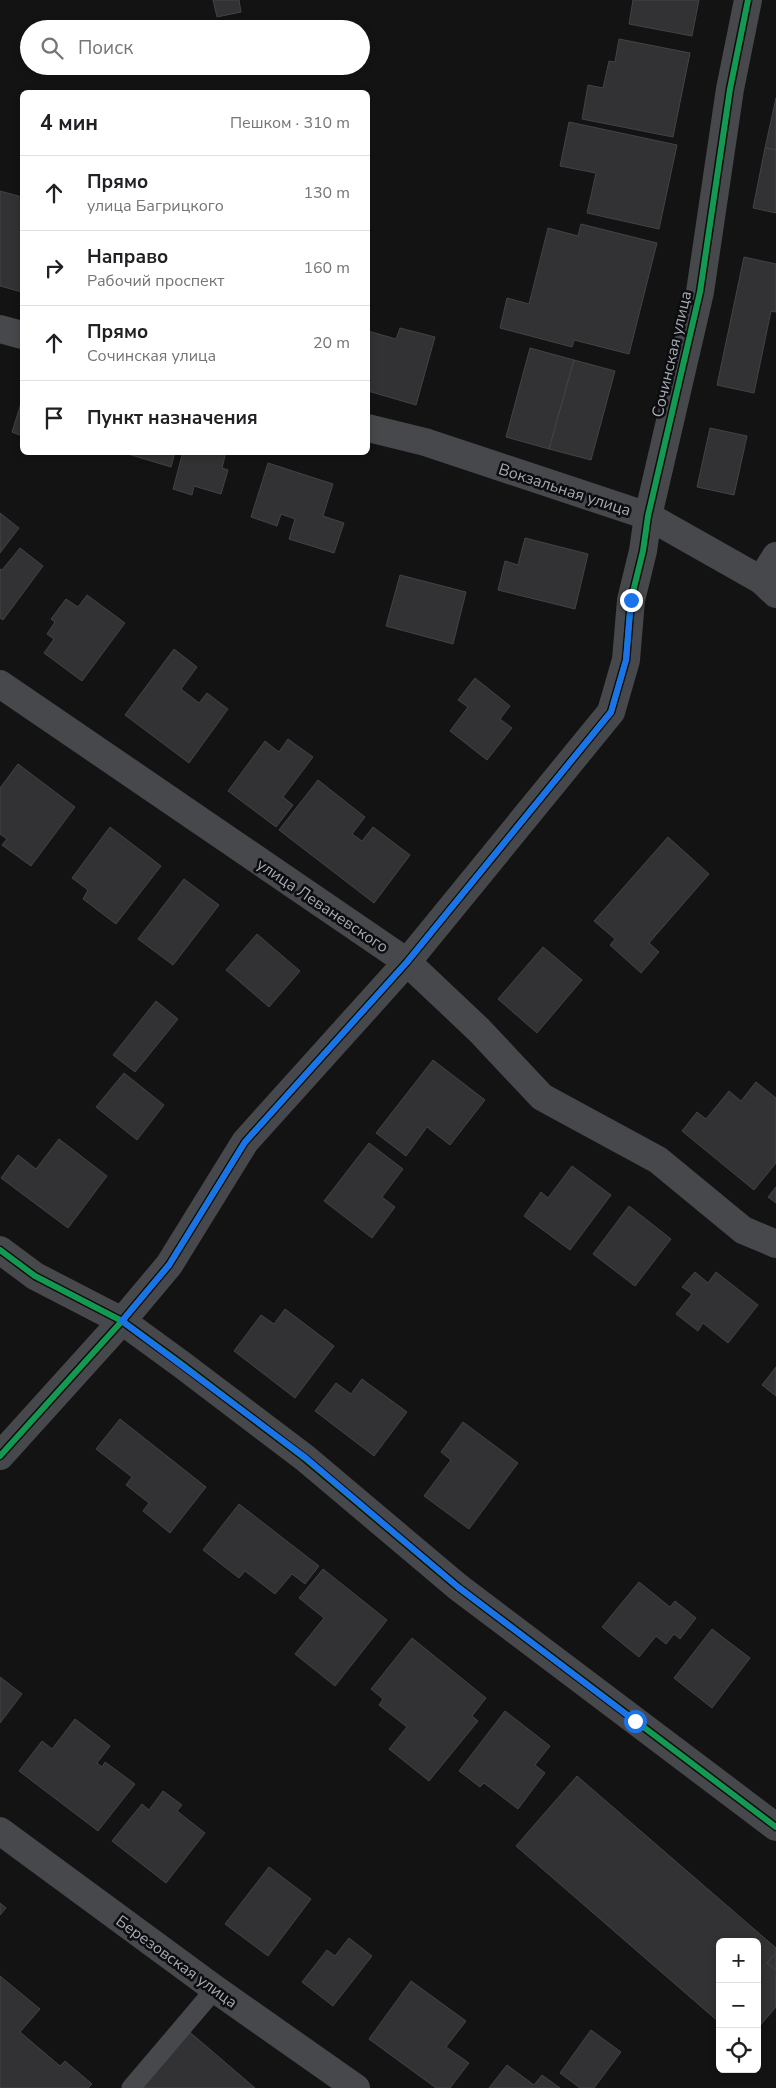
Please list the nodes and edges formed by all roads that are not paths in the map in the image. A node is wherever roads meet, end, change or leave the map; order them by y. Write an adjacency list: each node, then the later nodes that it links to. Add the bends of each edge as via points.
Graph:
1 (748, 0): 5 (street, Сочинская улица, via 730,89 700,292)
2 (0, 329): 3 (street)
3 (20, 334)
4 (370, 428): 5 (street, Вокзальная улица, via 425,442)
5 (648, 516): 7 (street, Вокзальная улица); 9 (street, Сочинская улица, via 631,600 626,660 611,712)
6 (776, 556): 7 (street)
7 (768, 587)
8 (0, 684): 9 (street, улица Леваневского)
9 (407, 962): 10 (street, улица Леваневского, via 479,1030 542,1097 658,1160 743,1230); 12 (street, via 245,1142 169,1265)
10 (776, 1244)
11 (0, 1250): 12 (street, via 35,1276)
12 (122, 1321): 13 (street); 14 (street, via 306,1458 458,1587)
13 (0, 1456)
14 (776, 1827)
15 (0, 1831): 16 (street, Березовская улица)
16 (215, 1989): 17 (lane); 18 (street, Березовская улица)
17 (131, 2088)
18 (356, 2088)

